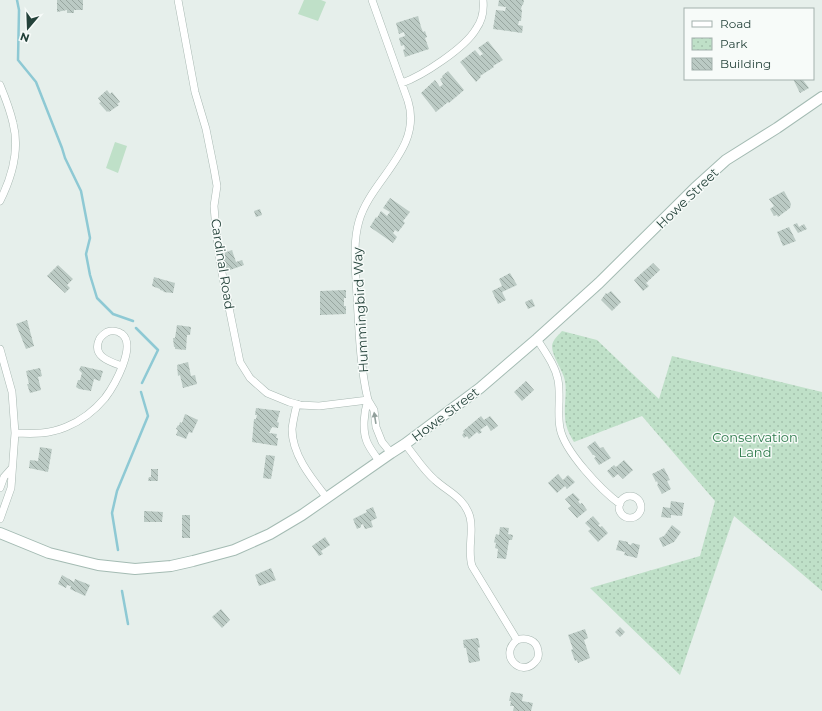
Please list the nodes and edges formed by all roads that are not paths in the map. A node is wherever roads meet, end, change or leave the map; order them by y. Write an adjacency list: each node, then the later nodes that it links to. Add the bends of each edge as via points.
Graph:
1 (178, 0): 12 (street, Cardinal Road, via 195,92 206,129 217,186 214,206 216,230 240,362 250,378 267,393)
2 (372, 0): 4 (street, Hummingbird Way)
3 (483, 0): 4 (street, via 481,20 476,31 461,46 430,68)
4 (402, 83): 11 (street, Hummingbird Way, via 411,116 407,139 364,210 356,237 360,348)
5 (0, 85): 7 (street, via 14,124 15,146 12,172)
6 (822, 97): 8 (street, Howe Street, via 726,160)
7 (0, 201)
8 (538, 339): 14 (street, Howe Street, via 480,388); 20 (street, via 558,379 560,429 570,451 606,494)
9 (0, 349): 13 (street, via 12,392)
10 (122, 366): 10 (street, via 105,359 99,352 98,343 105,333 118,332 127,340 128,349); 13 (street, via 105,398 79,421 45,434)
11 (368, 400): 12 (street, Cardinal Road, via 319,406); 15 (street, Hummingbird Way, one-way to 11, via 382,442 376,427 374,410); 16 (street, Hummingbird Way, via 365,435)
12 (297, 404): 19 (street, via 292,429 296,451)
13 (15, 434): 17 (street)
14 (405, 444): 15 (street, Howe Street); 23 (street, via 426,472 456,495 466,509 471,524 469,553 472,566)
15 (391, 453): 16 (street, Howe Street)
16 (378, 461): 19 (street, Howe Street)
17 (12, 468): 18 (street, via 4,477); 21 (street, via 11,488)
18 (0, 488)
19 (327, 498): 22 (street, Howe Street, via 270,534 234,550 171,566 135,568 98,565 61,557)
20 (620, 504)
21 (0, 519)
22 (0, 533)
23 (517, 640): 23 (street, via 525,638 536,644 538,655 532,665 521,667 512,660 510,649)

